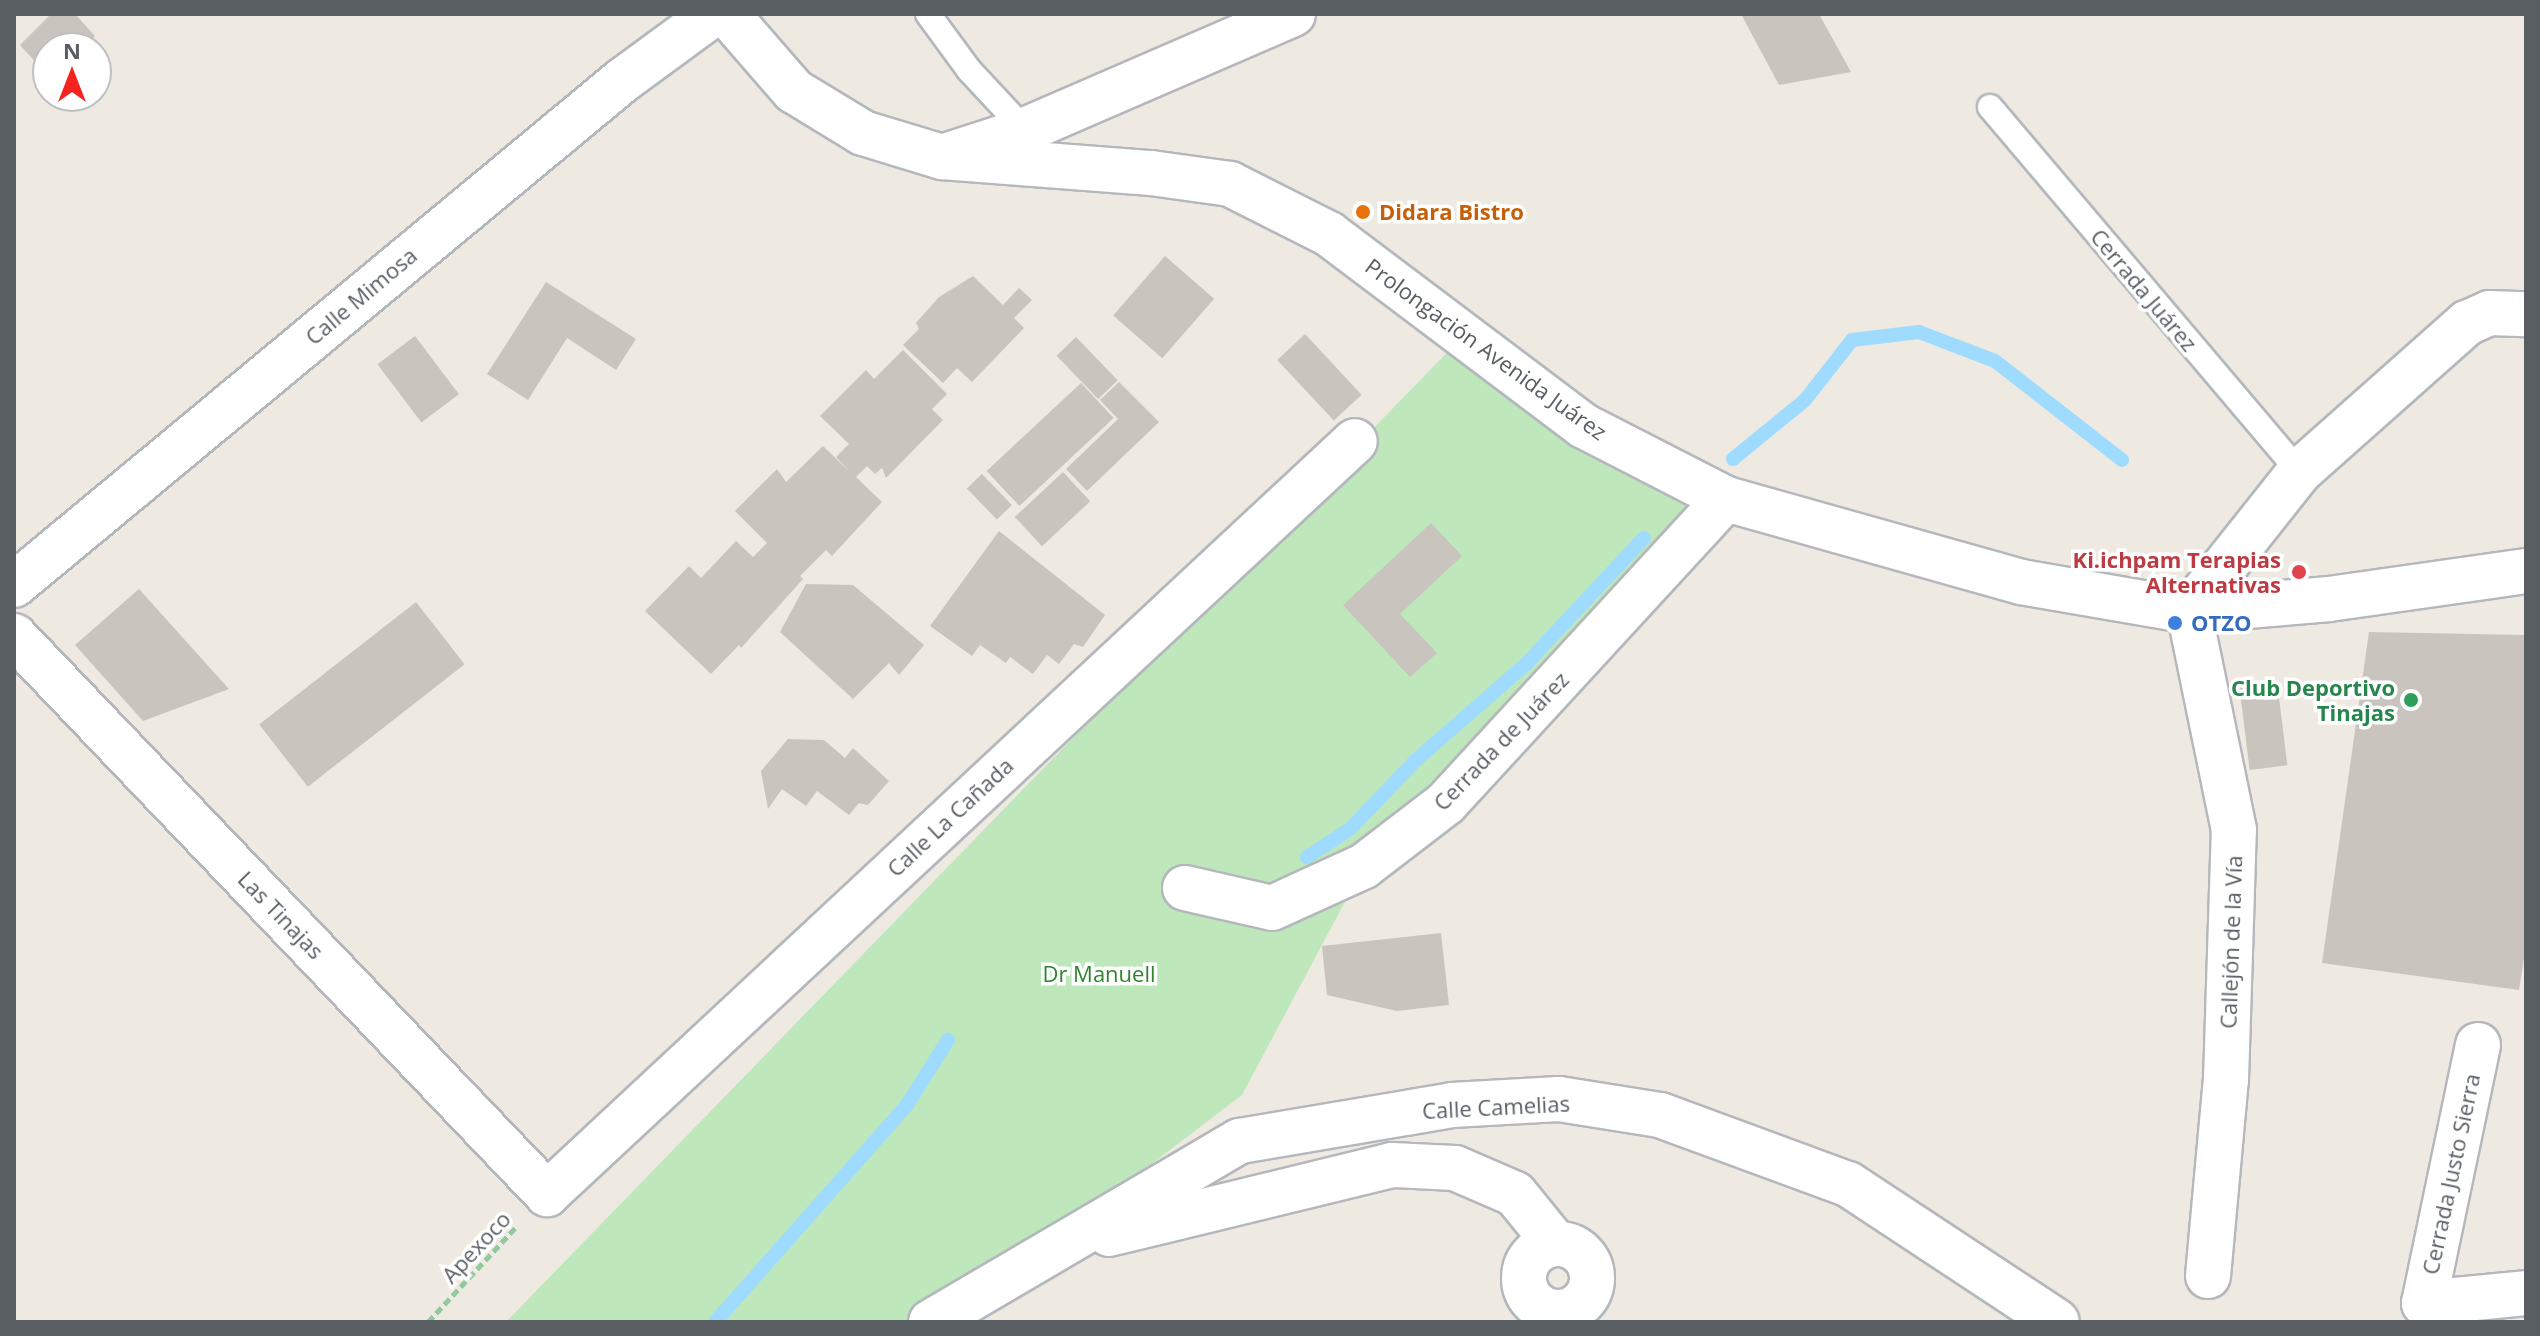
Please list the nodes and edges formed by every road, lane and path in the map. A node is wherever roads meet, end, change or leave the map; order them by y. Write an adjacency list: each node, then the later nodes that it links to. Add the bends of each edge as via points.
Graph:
1 (713, 14): 14 (street, Calle Mimosa, via 611,90)
2 (727, 14): 8 (street, Prolongación Avenida Juárez, via 794,91 863,133)
3 (928, 14): 7 (lane, via 969,70)
4 (1293, 14): 5 (street)
5 (1213, 28): 7 (street)
6 (1990, 107): 11 (lane, Cerrada Juárez)
7 (1025, 130): 8 (street)
8 (942, 157): 12 (street, Prolongación Avenida Juárez, via 1230,184 1329,234 1584,426)
9 (2526, 314): 11 (street, via 2489,313 2467,323)
10 (1355, 441): 19 (street, Calle La Cañada)
11 (2299, 472): 15 (street)
12 (1726, 499): 15 (street, Prolongación Avenida Juárez, via 2021,582); 17 (street, Cerrada de Juárez, via 1446,803 1364,866 1272,908)
13 (2526, 571): 15 (street, Prolongación Avenida Juárez, via 2329,599)
14 (14, 585)
15 (2189, 611): 21 (street, Callejón de la Vía, via 2234,830 2226,1080)
16 (14, 636): 19 (street, Las Tinajas)
17 (1185, 888)
18 (2478, 1045): 22 (street, Cerrada Justo Sierra, via 2424,1303)
19 (547, 1194): 25 (path, Apexoco)
20 (1064, 1245): 23 (street, via 1392,1165 1455,1168 1515,1194 1555,1243 1583,1254 1593,1282); 24 (street, Calle Camelias, via 1240,1141 1452,1105 1559,1099 1660,1115 1848,1184); 26 (street, Calle Camelias)
21 (2208, 1276)
22 (2526, 1293)
23 (1578, 1315)
24 (2032, 1316)
25 (428, 1322)
26 (931, 1322)

